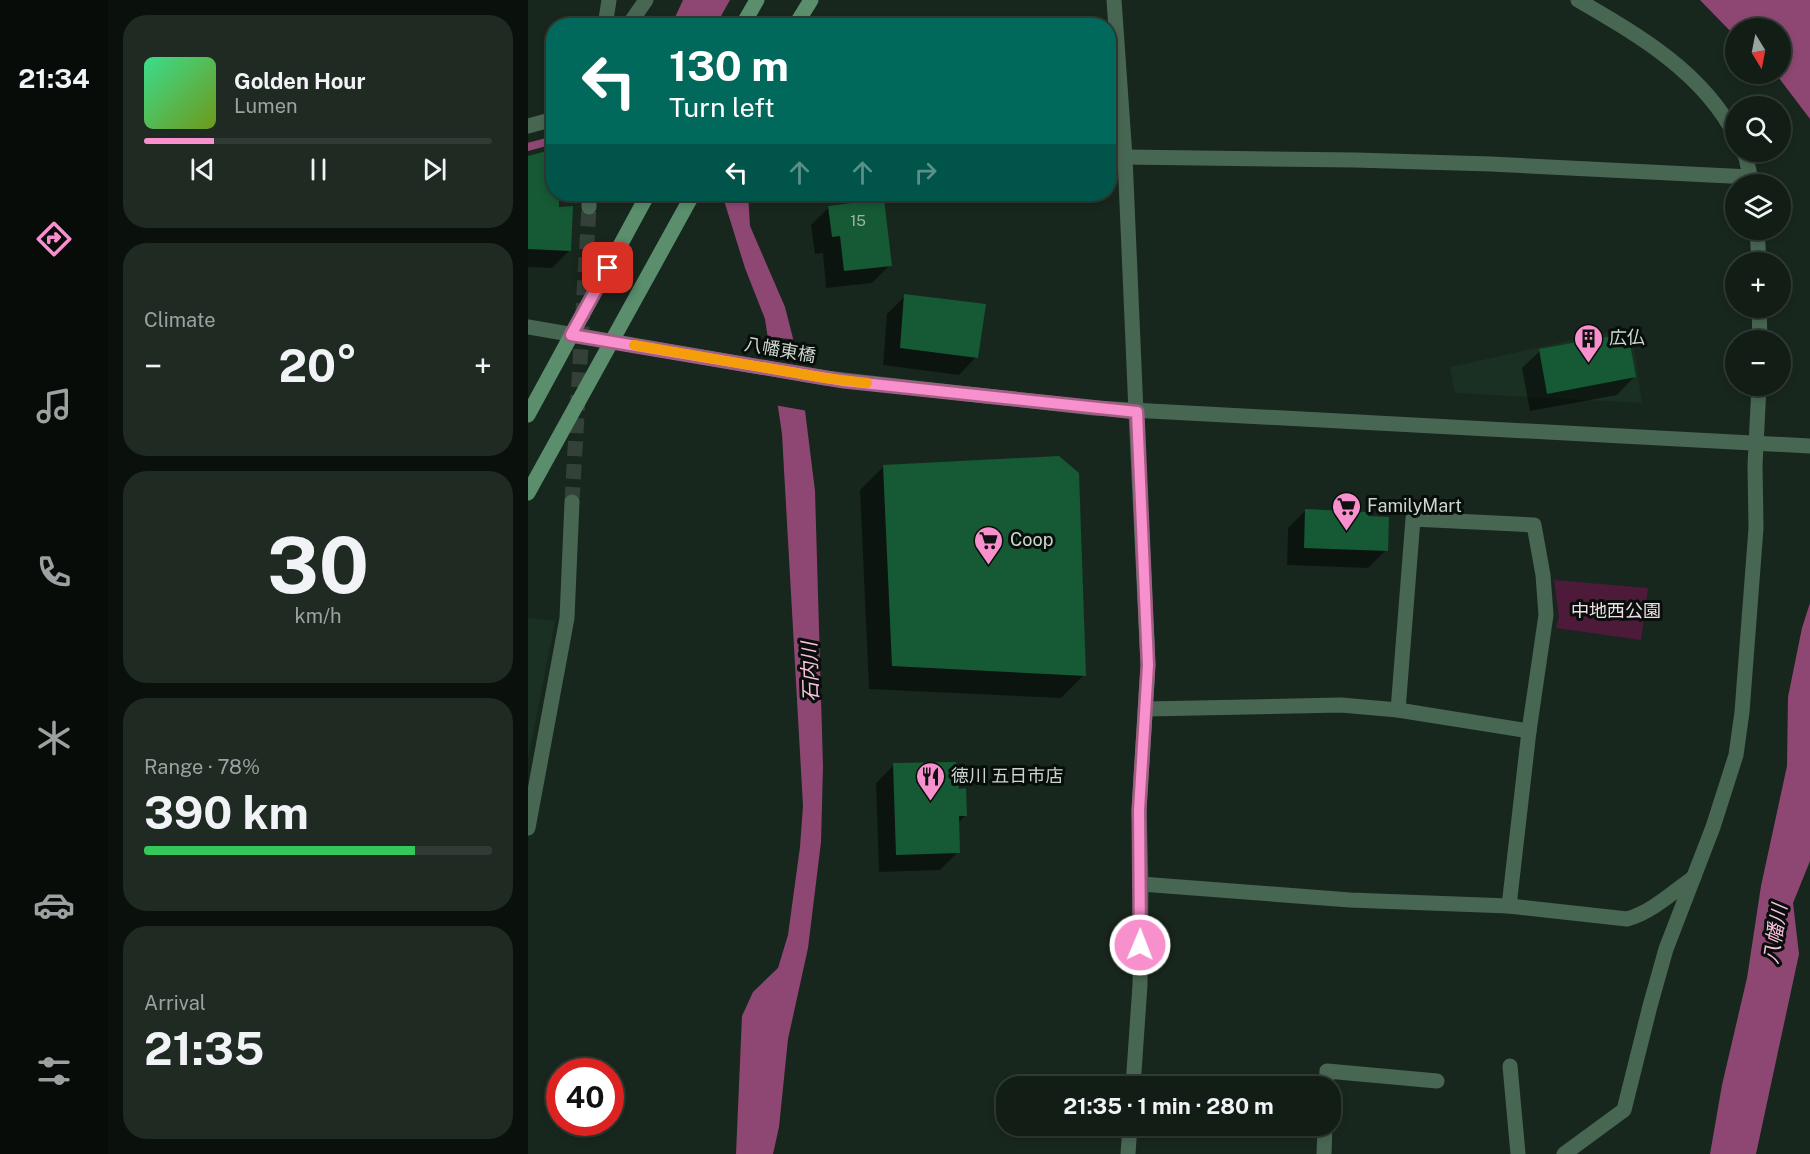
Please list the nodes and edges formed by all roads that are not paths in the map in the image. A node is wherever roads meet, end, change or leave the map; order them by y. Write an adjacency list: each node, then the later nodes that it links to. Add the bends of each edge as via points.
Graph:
1 (609, 0): 7 (street)
2 (646, 0): 8 (street)
3 (757, 0): 9 (main road)
4 (1114, 0): 11 (street)
5 (1578, 0): 14 (street, via 1677,64)
6 (808, 4): 10 (main road)
7 (606, 18)
8 (634, 18)
9 (747, 18)
10 (800, 18)
11 (1114, 18)
12 (1116, 99): 16 (street)
13 (546, 121): 15 (street)
14 (1725, 121)
15 (528, 126)
16 (1125, 158): 17 (street, via 1468,164); 24 (street)
17 (1725, 179)
18 (642, 201): 21 (main road)
19 (689, 201): 22 (main road)
20 (528, 327): 21 (street, 八幡東橋)
21 (571, 335): 22 (street, 八幡東橋); 25 (main road)
22 (611, 341): 24 (street, 八幡東橋, via 825,378); 28 (main road)
23 (1759, 396): 26 (street)
24 (1137, 412): 26 (street, 八幡東橋); 30 (street, via 1148,665)
25 (528, 415)
26 (1757, 444): 27 (street, 八幡東橋); 34 (street, via 1756,528 1736,755)
27 (1810, 446)
28 (528, 493)
29 (572, 502): 33 (street, via 567,618)
30 (1146, 709): 31 (street, via 1341,705); 35 (street, via 1140,800)
31 (1398, 710): 32 (street); 32 (street, via 1413,519 1534,525 1544,575 1546,615)
32 (1529, 731): 36 (street)
33 (528, 828)
34 (1694, 876): 36 (street, via 1654,906 1627,919); 46 (street, via 1666,949 1624,1110)
35 (1141, 884): 36 (street, via 1350,900); 38 (street)
36 (1509, 906)
37 (1510, 1066): 45 (street)
38 (1134, 1076)
39 (1327, 1076): 40 (street, via 1327,1071)
40 (1437, 1081)
41 (1129, 1136): 43 (street)
42 (1325, 1136): 44 (street)
43 (1128, 1154)
44 (1324, 1154)
45 (1518, 1154)
46 (1564, 1154)

